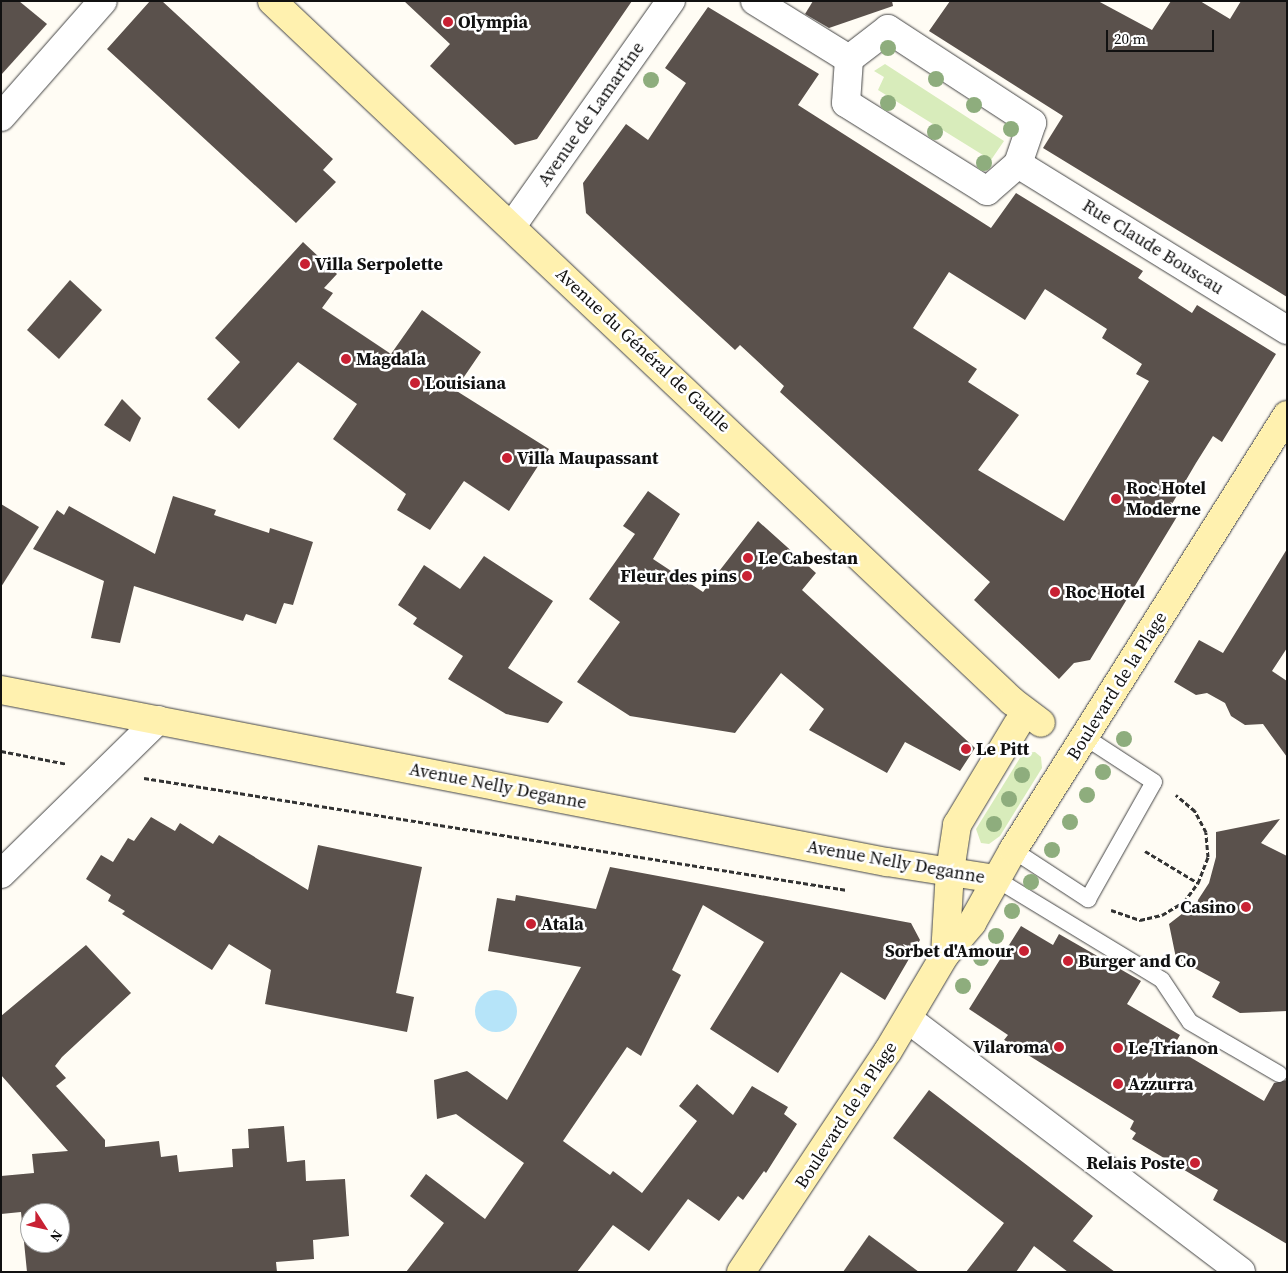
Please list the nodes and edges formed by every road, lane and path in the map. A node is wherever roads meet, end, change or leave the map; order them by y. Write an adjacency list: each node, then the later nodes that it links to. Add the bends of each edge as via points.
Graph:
1 (103, 1): 6 (street)
2 (272, 1): 8 (main road, Avenue du Général de Gaulle)
3 (671, 1): 8 (street, Avenue de Lamartine)
4 (755, 1): 5 (street)
5 (849, 59): 7 (street, via 846,102 987,191); 7 (street, via 888,29 1032,123)
6 (1, 116)
7 (1018, 164): 9 (street, Rue Claude Bouscau)
8 (512, 226): 12 (main road, Avenue du Général de Gaulle)
9 (1287, 330)
10 (1287, 415): 14 (main road, Boulevard de la Plage)
11 (1, 690): 13 (main road, Avenue Nelly Deganne)
12 (1023, 716): 14 (main road, Avenue du Général de Gaulle); 20 (main road, Boulevard de la Plage, via 957,825)
13 (158, 720): 16 (street); 20 (main road, Avenue Nelly Deganne, via 887,862)
14 (1078, 747): 17 (lane); 19 (main road, Boulevard de la Plage)
15 (1, 752): 16 (path)
16 (106, 772): 21 (street); 24 (path)
17 (1154, 782): 18 (lane); 23 (path, via 1182,798 1196,811 1206,832 1208,857)
18 (1123, 838): 23 (path); 25 (lane)
19 (1013, 850): 22 (main road, Boulevard de la Plage); 25 (lane)
20 (950, 871): 22 (main road, Avenue Nelly Deganne); 26 (main road, Boulevard de la Plage)
21 (1, 874)
22 (996, 879): 26 (main road, Boulevard de la Plage, via 972,923); 28 (lane, via 1162,980 1190,1022)
23 (1198, 883): 25 (path, via 1176,906 1162,915 1140,920)
24 (857, 892)
25 (1088, 899)
26 (945, 955): 27 (main road, Boulevard de la Plage)
27 (908, 1019): 29 (main road, Boulevard de la Plage); 30 (street)
28 (1279, 1074)
29 (741, 1272)
30 (1241, 1272)

